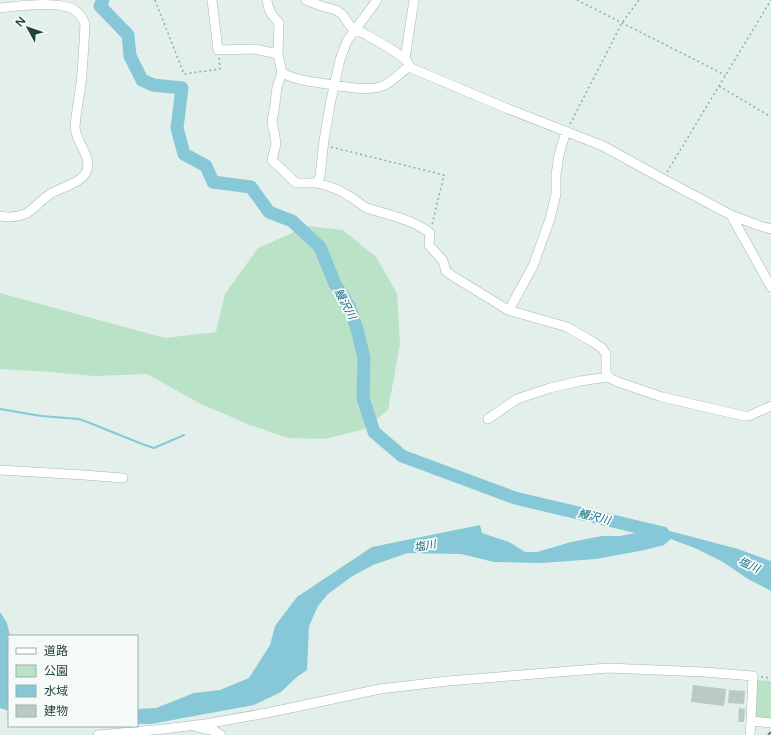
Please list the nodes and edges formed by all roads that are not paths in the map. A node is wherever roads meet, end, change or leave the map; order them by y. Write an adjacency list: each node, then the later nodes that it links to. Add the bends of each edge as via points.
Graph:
1 (212, 0): 8 (street, via 218,50 255,49)
2 (267, 0): 8 (street, via 269,11 279,23)
3 (306, 0): 7 (street, via 336,10)
4 (377, 0): 7 (street)
5 (414, 0): 9 (street)
6 (0, 8): 15 (street, via 48,4 69,7 82,18 85,24 75,128 88,162 88,169 79,180 50,194 26,213 8,218)
7 (356, 29): 9 (street, via 391,49); 11 (street, via 347,42)
8 (278, 54): 10 (street)
9 (407, 62): 11 (street, via 395,78 384,85 364,88); 12 (street, via 411,68 424,74)
10 (282, 73): 11 (street, via 303,81); 13 (street, via 277,87 272,122 276,144 272,160 296,183)
11 (334, 85): 13 (street)
12 (566, 131): 14 (street, via 603,146); 18 (street, via 559,155 556,194 550,219 533,266)
13 (318, 183): 18 (street, via 348,195 365,207 423,227 430,233 428,245 443,261 446,271)
14 (731, 215): 16 (street); 17 (street)
15 (0, 216)
16 (771, 229)
17 (771, 288)
18 (509, 310): 19 (street, via 566,327 602,348 606,354)
19 (608, 376): 20 (street, via 662,397 744,416); 21 (street, via 524,396)
20 (771, 406)
21 (488, 418)
22 (0, 470): 23 (street)
23 (123, 478)
24 (751, 721): 25 (street); 26 (street, via 754,676 608,668 380,689); 29 (street)
25 (771, 723)
26 (190, 726): 27 (street); 28 (street, via 215,731)
27 (98, 735)
28 (221, 735)
29 (750, 735)

